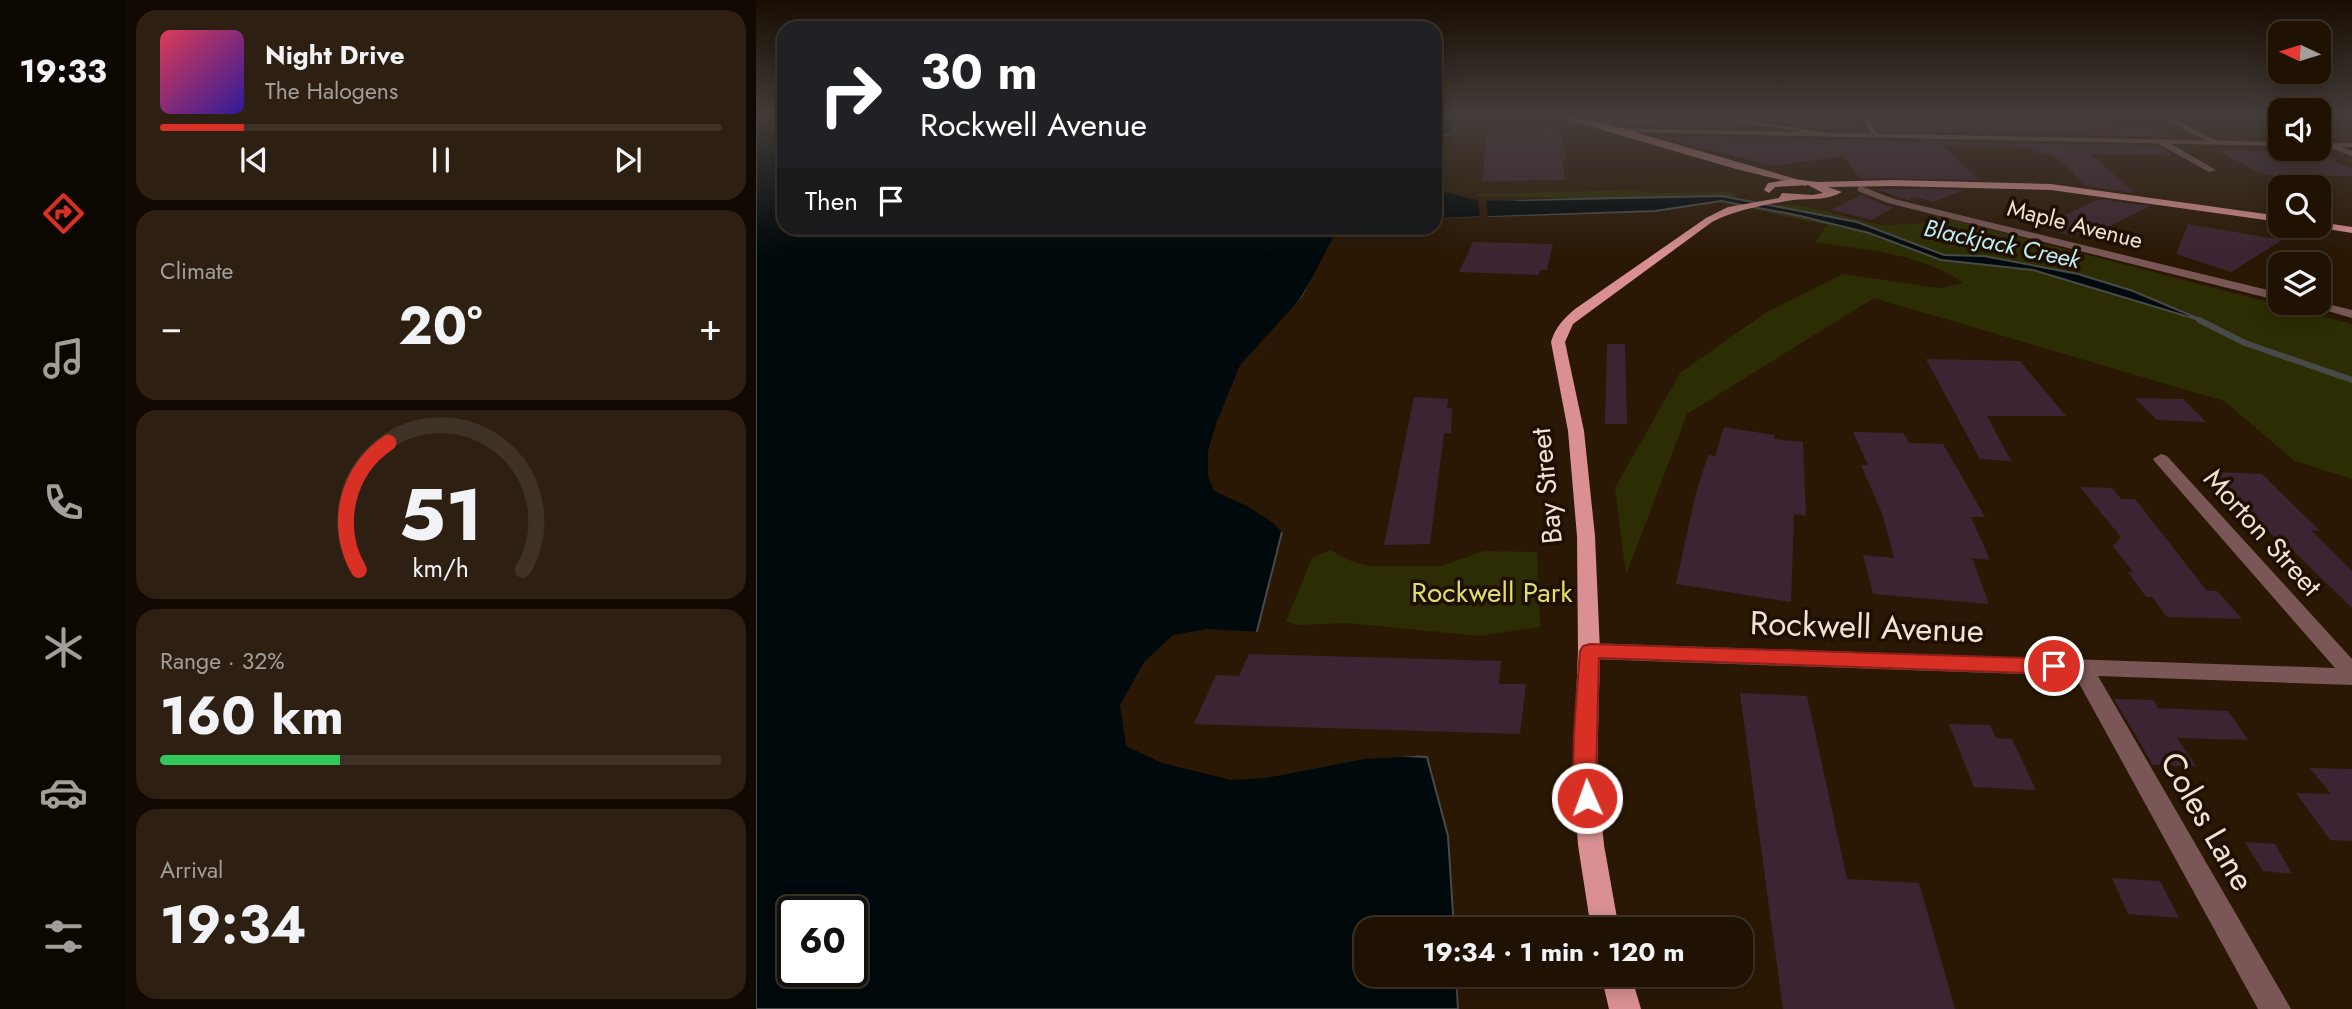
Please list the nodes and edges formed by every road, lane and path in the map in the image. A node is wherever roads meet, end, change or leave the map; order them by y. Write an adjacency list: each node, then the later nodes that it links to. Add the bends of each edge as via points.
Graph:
1 (1719, 161): 3 (main road)
2 (2196, 161): 4 (street)
3 (1739, 167): 5 (main road); 8 (main road)
4 (2212, 170)
5 (1807, 183): 7 (main road); 8 (main road)
6 (1909, 184): 7 (main road); 9 (main road, Bay Street); 13 (main road, via 2051,187)
7 (1818, 186): 10 (main road, via 1826,189)
8 (1770, 188): 11 (main road); 12 (main road, Bay Street)
9 (1861, 189): 10 (main road, Bay Street); 16 (street, Maple Avenue, via 1903,204)
10 (1826, 194): 11 (main road, Bay Street)
11 (1792, 198): 12 (main road, Bay Street)
12 (1755, 201): 20 (main road, Bay Street, via 1692,231 1579,312 1559,335 1576,431)
13 (2268, 217)
14 (2331, 227): 15 (main road)
15 (2352, 230)
16 (2268, 293)
17 (2331, 309): 18 (street)
18 (2352, 314)
19 (2161, 459): 22 (street, Morton Street)
20 (1590, 651): 21 (street, Rockwell Avenue); 23 (main road, Bay Street, via 1585,774)
21 (2081, 667): 22 (street, Rockwell Avenue); 26 (street, Coles Lane)
22 (2352, 675)
23 (1603, 917)
24 (1619, 987): 25 (main road)
25 (1625, 1009)
26 (2275, 1009)

